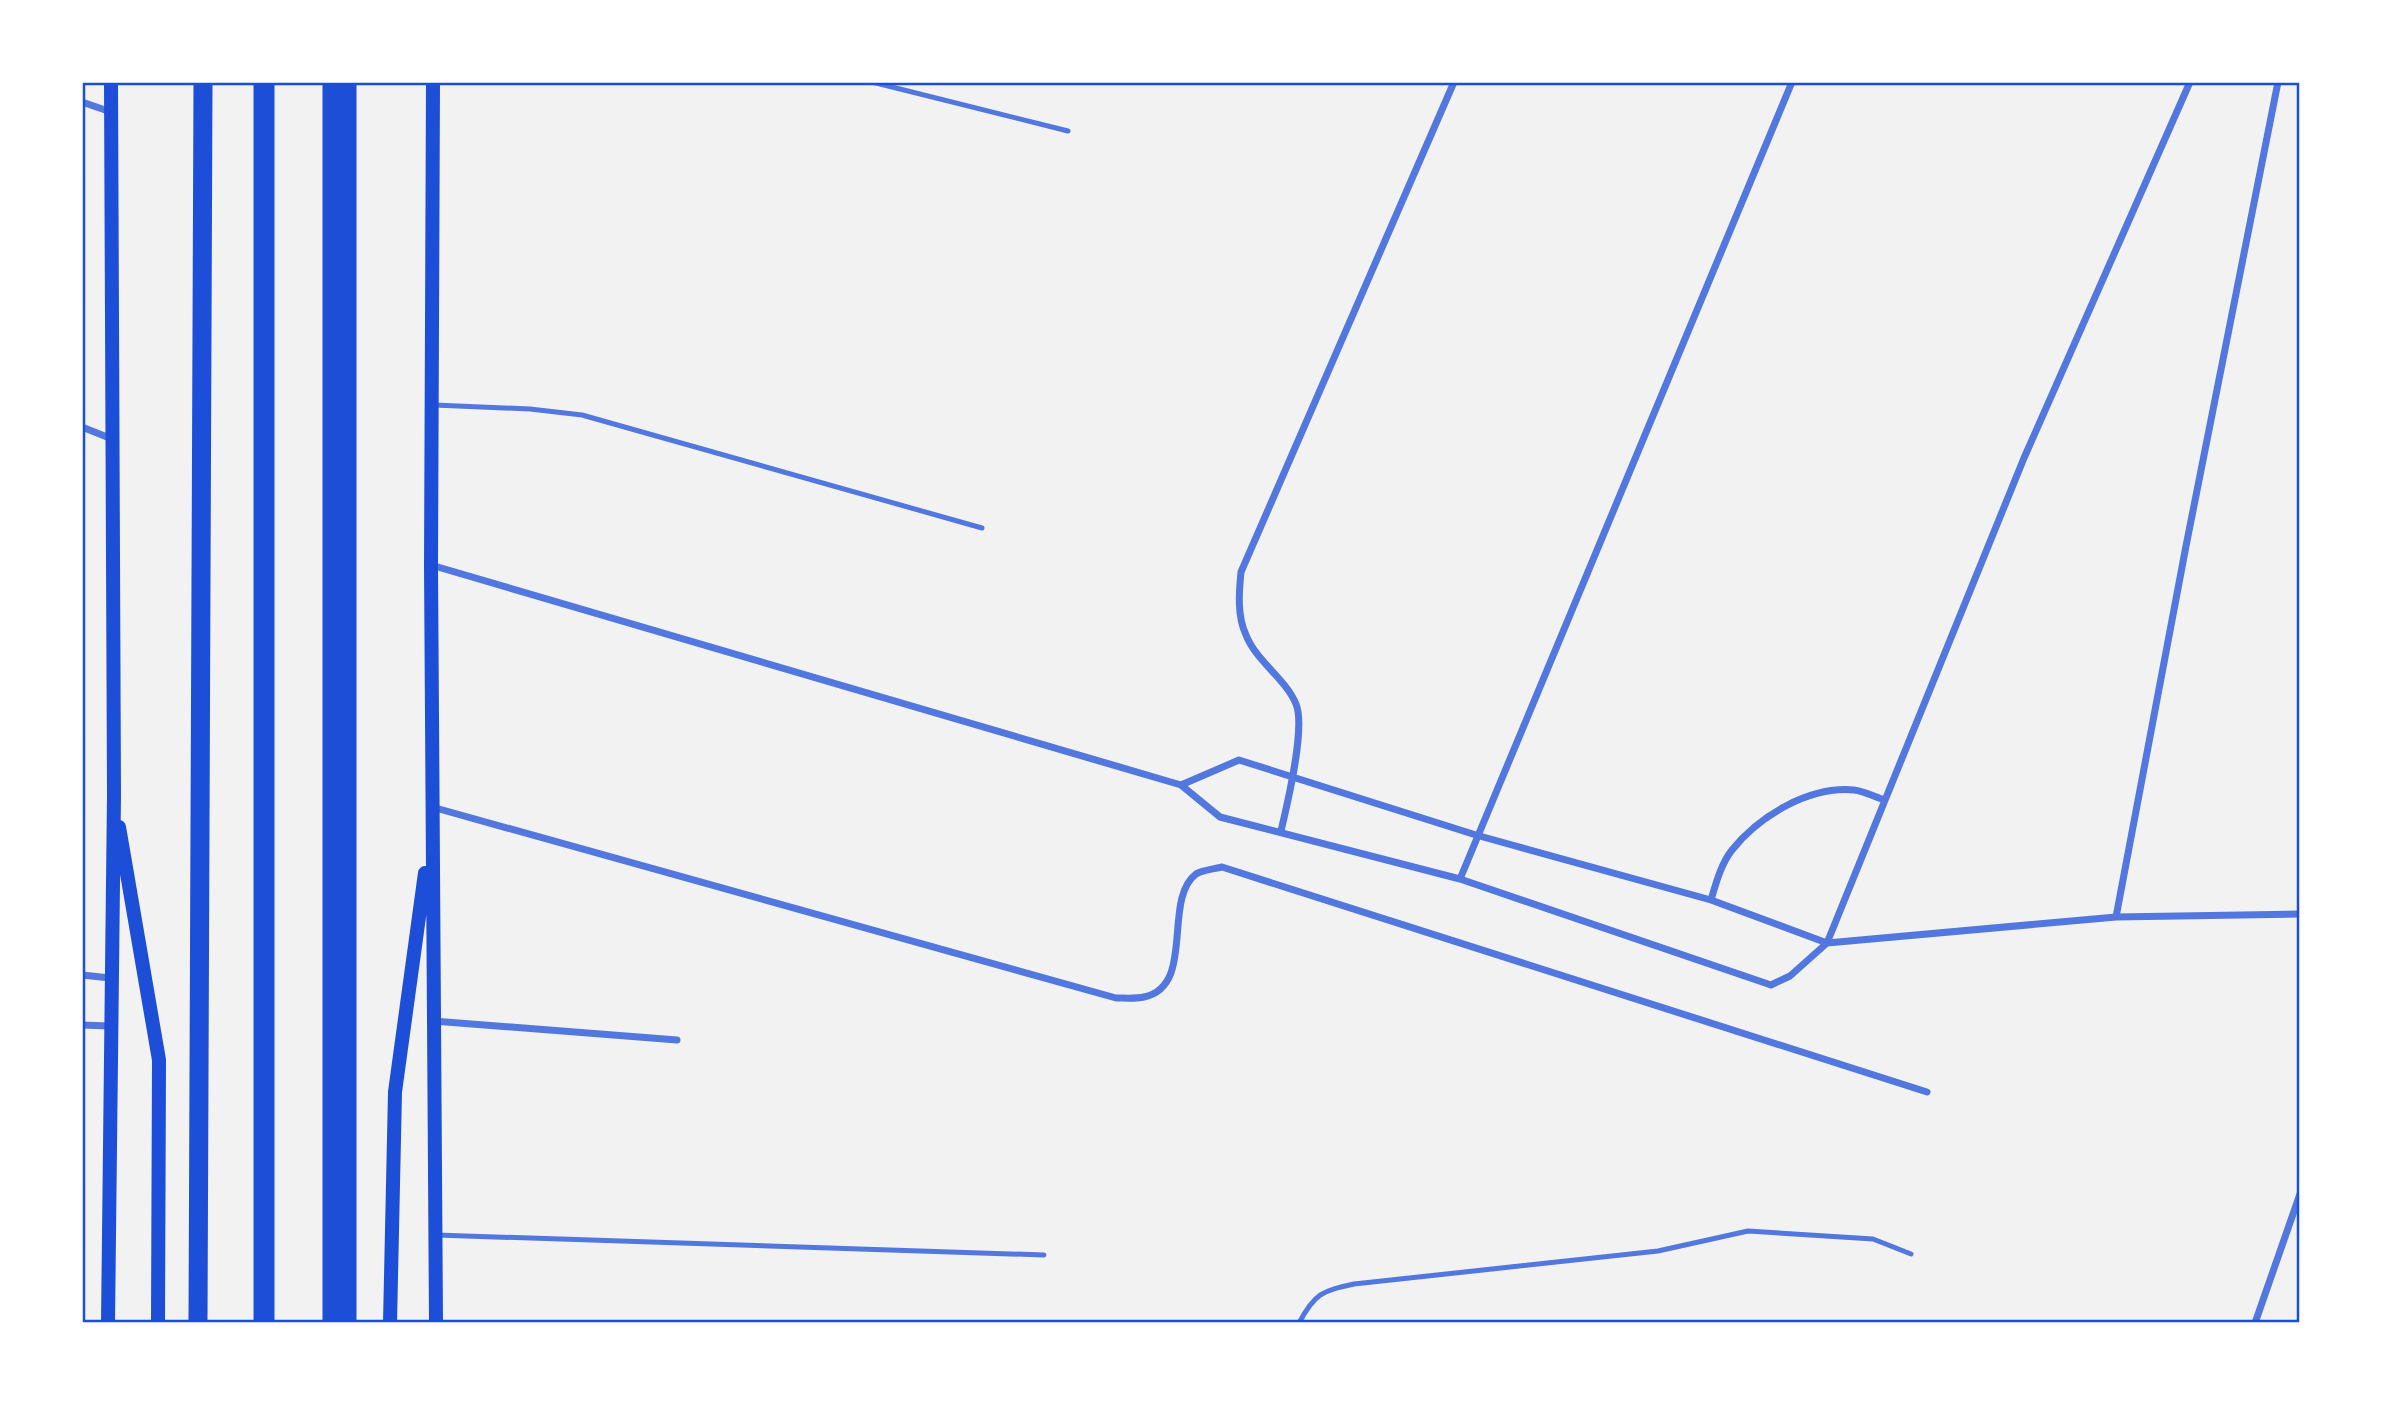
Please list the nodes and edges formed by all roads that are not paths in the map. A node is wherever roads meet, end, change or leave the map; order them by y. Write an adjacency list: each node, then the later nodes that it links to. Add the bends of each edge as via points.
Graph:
1 (111, 82): 13 (main road)
2 (203, 82): 46 (highway)
3 (264, 82): 47 (highway)
4 (332, 82): 48 (highway)
5 (346, 82): 49 (highway)
6 (433, 82): 15 (main road)
7 (872, 82): 14 (lane)
8 (1454, 82): 20 (street, via 1241,572 1239,601 1246,636 1297,706)
9 (1792, 82): 27 (street)
10 (2190, 82): 23 (street, via 2024,458)
11 (2278, 82): 31 (street)
12 (82, 102): 13 (street)
13 (111, 112): 17 (main road)
14 (1068, 131)
15 (433, 405): 18 (lane, via 582,415); 19 (main road)
16 (82, 427): 17 (street)
17 (112, 439): 22 (main road)
18 (982, 528)
19 (431, 565): 21 (street); 24 (main road)
20 (1295, 776): 21 (street, via 1239,760); 26 (street); 27 (street)
21 (1181, 785): 26 (street, via 1220,817)
22 (114, 795): 34 (main road); 45 (main road, via 159,1060)
23 (1885, 800): 29 (street, via 1855,790 1833,791 1798,800 1761,820 1731,851 1717,876); 32 (street)
24 (432, 807): 25 (main road); 39 (street, via 1116,998 1146,997 1165,985 1174,961 1185,887 1198,873 1222,867)
25 (432, 824): 35 (main road); 50 (main road, via 395,1092)
26 (1281, 831): 28 (street)
27 (1476, 835): 28 (street); 29 (street)
28 (1460, 880): 32 (street, via 1771,985 1790,976)
29 (1711, 900): 32 (street)
30 (2300, 914): 31 (street)
31 (2116, 917): 32 (street)
32 (1827, 943)
33 (82, 975): 34 (street)
34 (110, 978): 37 (main road)
35 (433, 1021): 38 (street); 41 (main road)
36 (82, 1025): 37 (street)
37 (110, 1026): 44 (main road)
38 (677, 1040)
39 (1927, 1092)
40 (2300, 1194): 53 (street)
41 (436, 1236): 43 (lane); 51 (main road)
42 (1911, 1254): 52 (lane, via 1873,1238 1748,1231 1658,1251 1354,1283 1322,1291)
43 (1044, 1255)
44 (108, 1323)
45 (158, 1323)
46 (198, 1323)
47 (264, 1323)
48 (332, 1323)
49 (346, 1323)
50 (390, 1323)
51 (436, 1323)
52 (1299, 1323)
53 (2255, 1323)

